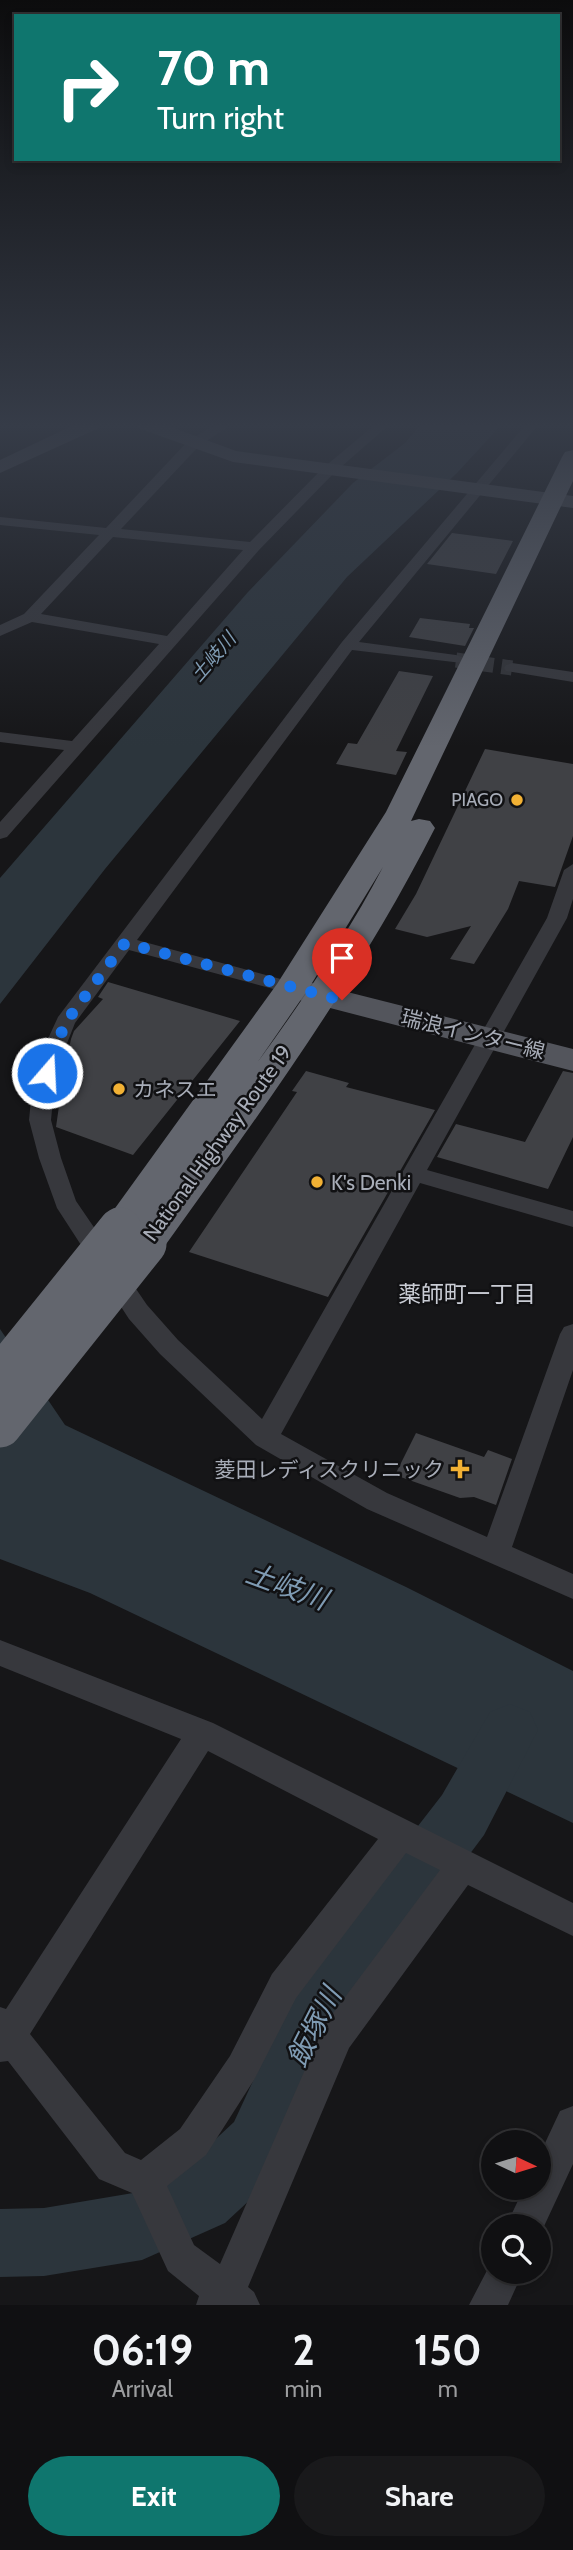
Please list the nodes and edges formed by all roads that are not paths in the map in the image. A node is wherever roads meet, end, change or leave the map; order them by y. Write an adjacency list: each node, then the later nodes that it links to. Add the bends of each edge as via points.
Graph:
1 (106, 532): 2 (street)
2 (110, 532): 6 (street); 7 (street)
3 (270, 532): 6 (street)
4 (442, 532): 10 (street)
5 (552, 532): 20 (highway, National Highway Route 19, via 412,841 371,919)
6 (254, 547): 9 (street)
7 (30, 617): 8 (street); 9 (street)
8 (0, 631)
9 (171, 641): 15 (street)
10 (348, 645): 11 (street); 19 (street)
11 (456, 660)
12 (512, 668): 13 (street)
13 (573, 677)
14 (0, 737): 15 (street)
15 (78, 747): 16 (street)
16 (0, 833)
17 (573, 870): 18 (street)
18 (565, 920): 21 (street)
19 (125, 943): 20 (street); 29 (street, via 65,1023 51,1056 40,1120 50,1158 65,1202 138,1312)
20 (307, 991): 21 (main road, 瑞浪インター線); 25 (highway, National Highway Route 19)
21 (491, 1038): 22 (main road, 瑞浪インター線); 23 (street)
22 (573, 1060)
23 (415, 1174): 24 (street); 29 (street)
24 (573, 1219)
25 (132, 1236): 27 (highway, National Highway Route 19, bridge); 28 (highway, National Highway Route 19, bridge)
26 (573, 1334): 30 (street)
27 (0, 1378)
28 (0, 1426)
29 (265, 1438): 30 (street, via 377,1501)
30 (496, 1552): 31 (street)
31 (573, 1587)
32 (0, 1653): 33 (street)
33 (202, 1733): 34 (street); 37 (street)
34 (401, 1834): 35 (street); 39 (street, via 284,1986 242,2068 192,2142)
35 (464, 1864): 36 (street); 42 (street, via 337,2036)
36 (573, 1920)
37 (3, 2037): 39 (street, via 112,2166)
38 (573, 2124): 40 (street)
39 (145, 2180): 42 (street, via 181,2258)
40 (531, 2214)
41 (498, 2284): 43 (street)
42 (227, 2301)
43 (488, 2305)

